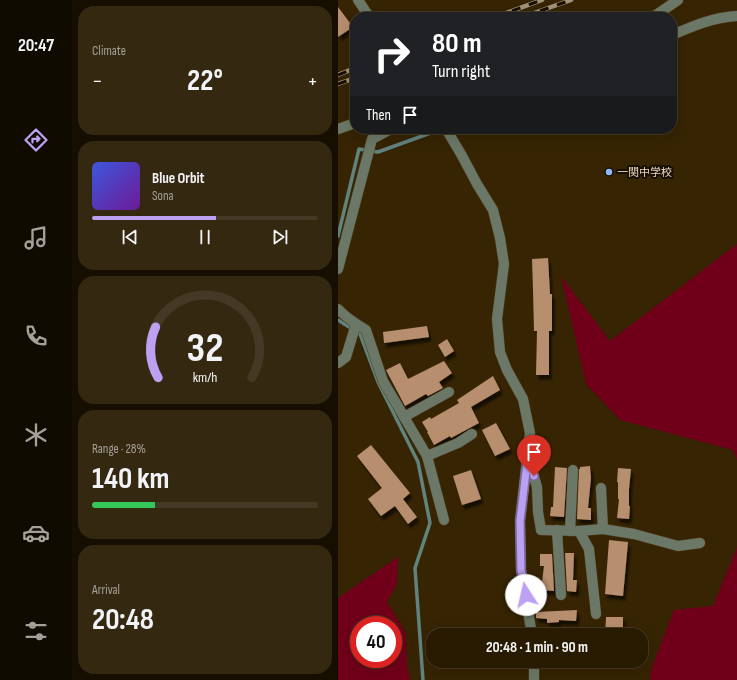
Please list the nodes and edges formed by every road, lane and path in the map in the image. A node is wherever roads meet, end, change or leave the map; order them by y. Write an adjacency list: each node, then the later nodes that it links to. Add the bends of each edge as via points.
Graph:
1 (358, 0): 3 (street)
2 (678, 0): 4 (street)
3 (366, 12)
4 (660, 12)
5 (737, 16): 6 (street, via 725,16 700,23)
6 (677, 33)
7 (350, 125): 8 (street)
8 (338, 129)
9 (382, 134): 11 (street, via 372,139)
10 (449, 134): 18 (street, via 493,210 500,238 504,264 497,319 500,352 523,399 530,433)
11 (338, 269)
12 (338, 309): 13 (street)
13 (356, 324): 14 (street, via 346,357); 16 (street, via 366,330 383,381)
14 (338, 363)
15 (449, 392): 16 (street)
16 (404, 417): 19 (street)
17 (472, 434): 19 (street)
18 (528, 455): 24 (street, via 537,487 541,530); 29 (street, via 520,521 521,570)
19 (427, 456): 22 (street)
20 (573, 470): 25 (street)
21 (601, 488): 23 (street)
22 (444, 520)
23 (603, 529): 25 (street); 26 (street, via 678,546)
24 (557, 530): 25 (street); 27 (street)
25 (575, 531): 28 (street, via 589,549)
26 (700, 543)
27 (561, 595)
28 (596, 614)
29 (531, 628)
30 (534, 668): 31 (street)
31 (534, 680)

